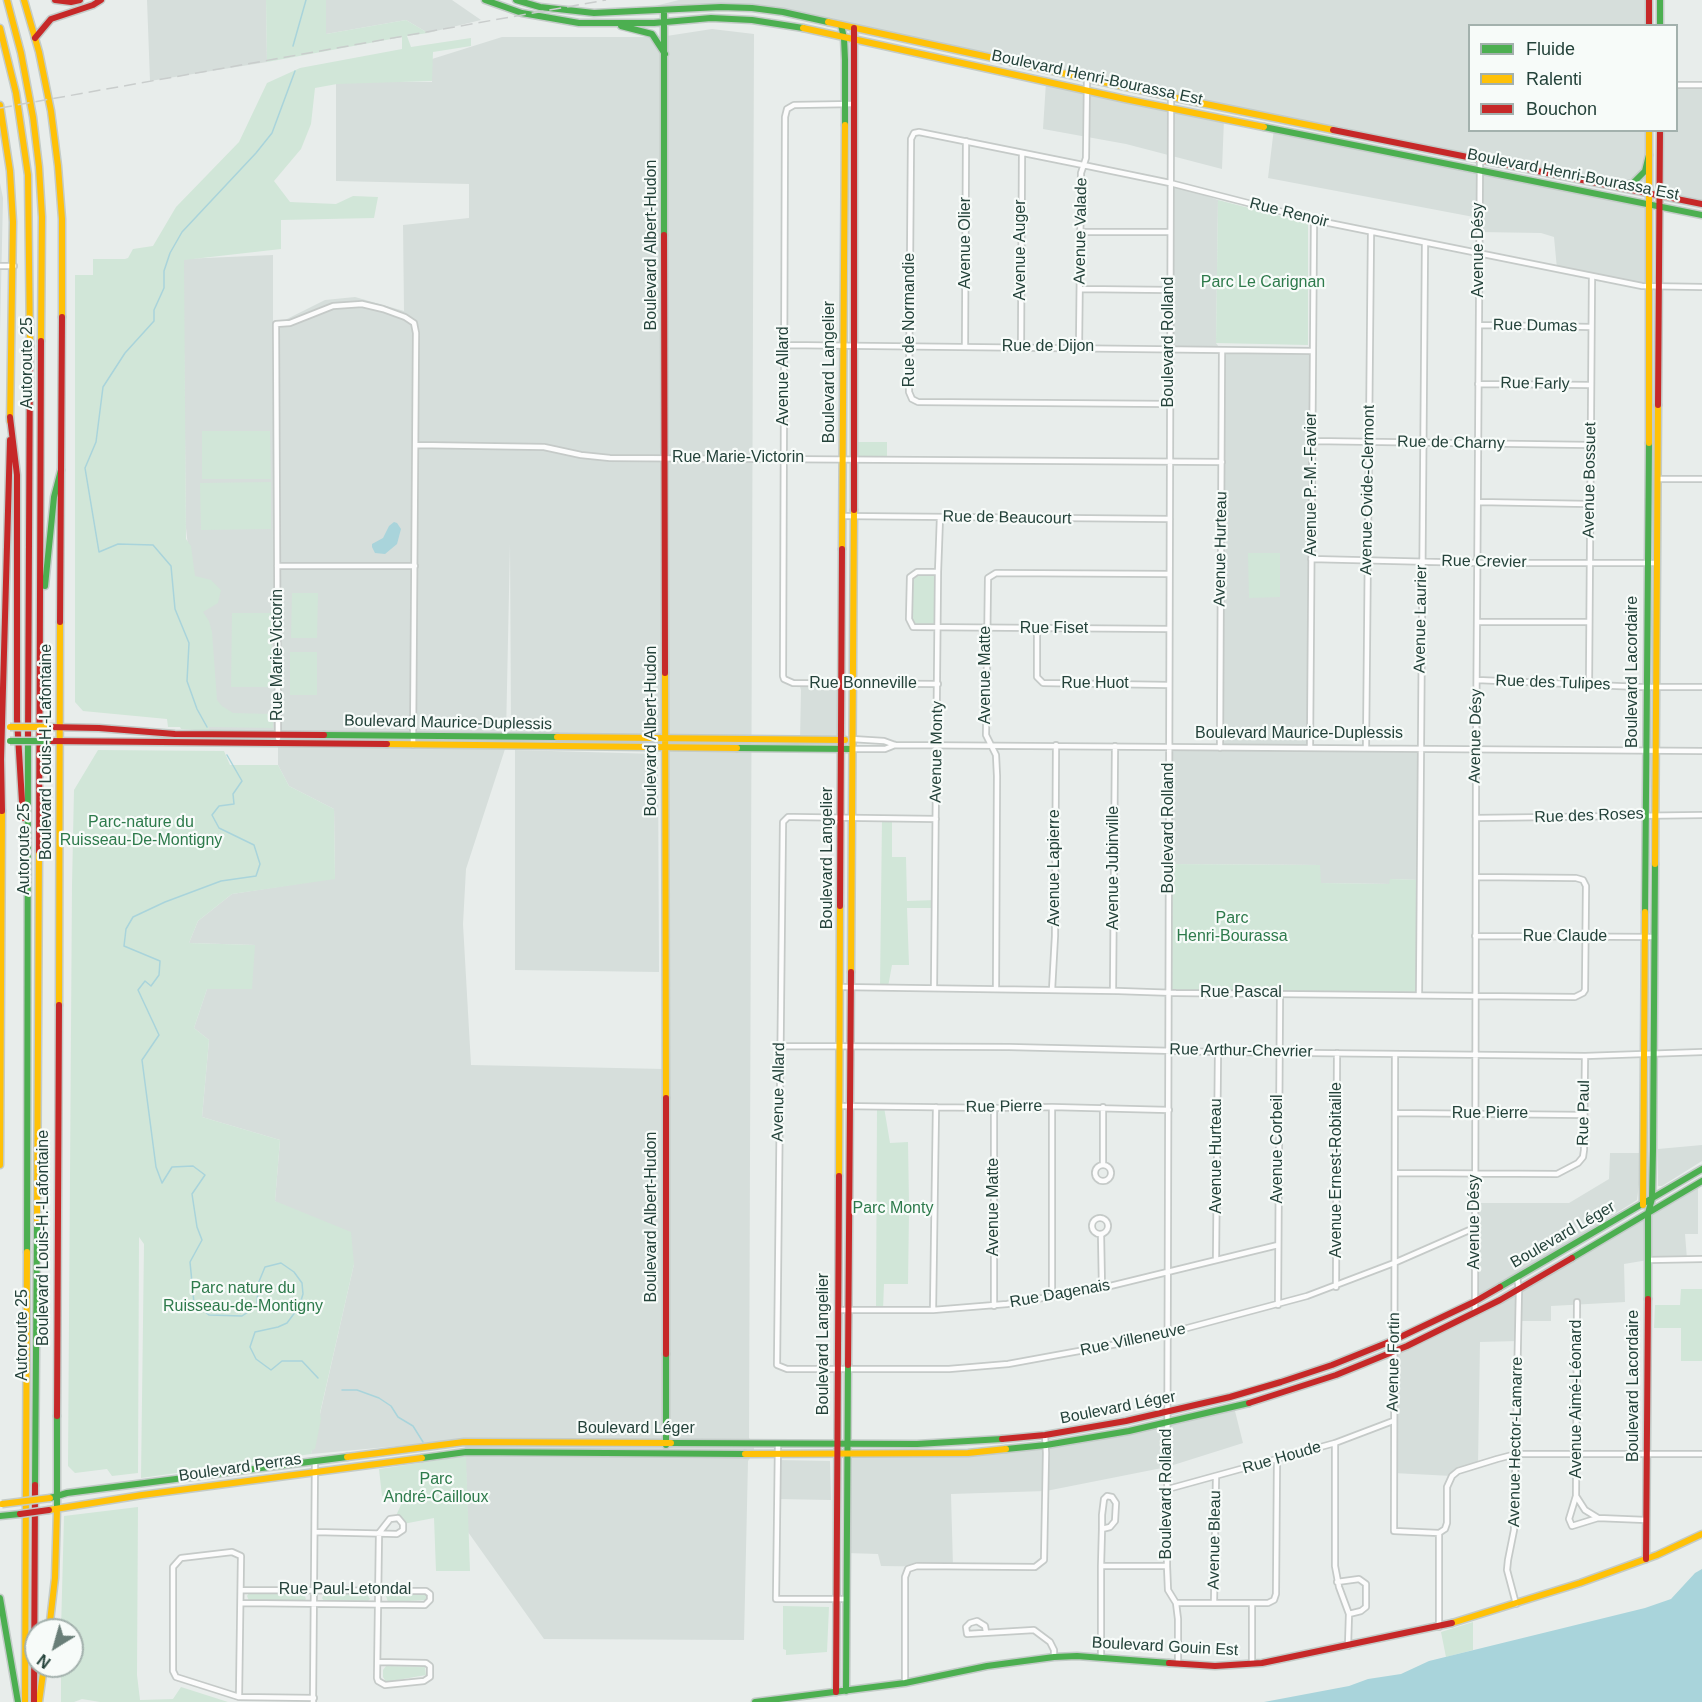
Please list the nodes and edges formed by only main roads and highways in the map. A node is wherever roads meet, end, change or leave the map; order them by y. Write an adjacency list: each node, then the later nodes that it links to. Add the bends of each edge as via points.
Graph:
1 (7, 0): 35 (main road, Autoroute 25, via 29,90 40,189)
2 (24, 0): 18 (main road, Boulevard Louis-H.-Lafontaine)
3 (55, 0): 4 (main road)
4 (80, 0)
5 (101, 0): 18 (main road, via 51,19)
6 (485, 0): 12 (main road, Boulevard Henri-Bourassa Est, via 548,19)
7 (516, 0): 10 (main road, Boulevard Henri-Bourassa Est, via 594,13)
8 (1649, 0): 13 (main road)
9 (1660, 0): 14 (main road)
10 (664, 10): 11 (main road, Boulevard Albert-Hudon); 15 (main road, Boulevard Henri-Bourassa Est, via 752,8)
11 (666, 22): 12 (main road, Boulevard Henri-Bourassa Est); 19 (main road, Boulevard Henri-Bourassa Est, via 752,20); 21 (main road, Boulevard Albert-Hudon)
12 (616, 24): 21 (main road, via 652,34)
13 (1649, 24)
14 (1660, 24)
15 (841, 25): 17 (main road, Boulevard Henri-Bourassa Est); 19 (main road, Boulevard Langelier)
16 (0, 28): 47 (main road, Autoroute 25, via 20,115 30,210)
17 (854, 28): 20 (main road, Boulevard Langelier); 26 (main road, Boulevard Henri-Bourassa Est, via 1171,97)
18 (35, 38): 34 (main road, Boulevard Louis-H.-Lafontaine, via 54,127 61,201)
19 (844, 38): 20 (main road, Boulevard Henri-Bourassa Est); 40 (main road, Boulevard Langelier)
20 (854, 40): 29 (main road, Boulevard Henri-Bourassa Est); 41 (main road, Boulevard Langelier)
21 (665, 54): 39 (main road, Boulevard Albert-Hudon)
22 (0, 105): 33 (main road, via 10,177 14,266)
23 (1649, 132): 25 (main road, Boulevard Lacordaire)
24 (1660, 132): 28 (main road, Boulevard Lacordaire)
25 (1649, 155): 26 (main road, via 1645,171 1633,182 1628,186); 27 (main road, Boulevard Lacordaire)
26 (1613, 185): 27 (main road, Boulevard Henri-Bourassa Est)
27 (1649, 193): 28 (main road, Boulevard Henri-Bourassa Est); 29 (main road, Boulevard Lacordaire)
28 (1660, 196): 30 (main road, Boulevard Henri-Bourassa Est); 31 (main road, Boulevard Lacordaire)
29 (1648, 204): 31 (main road, Boulevard Henri-Bourassa Est); 52 (main road, Boulevard Lacordaire)
30 (1702, 204)
31 (1660, 206): 32 (main road, Boulevard Henri-Bourassa Est); 51 (main road, Boulevard Lacordaire)
32 (1702, 215)
33 (10, 417): 36 (main road); 47 (main road, via 17,475 18,754)
34 (61, 470): 35 (main road, via 54,497); 38 (main road, Boulevard Louis-H.-Lafontaine)
35 (40, 628): 77 (main road, Autoroute 25)
36 (1, 686): 37 (main road)
37 (1, 727): 38 (main road, Boulevard Maurice-Duplessis, bridge); 42 (main road)
38 (60, 728): 39 (main road, Boulevard Maurice-Duplessis, via 167,734); 43 (main road, Boulevard Louis-H.-Lafontaine)
39 (666, 739): 40 (main road, Boulevard Maurice-Duplessis); 44 (main road, Boulevard Albert-Hudon)
40 (842, 740): 41 (main road, Boulevard Maurice-Duplessis); 45 (main road, Boulevard Langelier)
41 (852, 740): 46 (main road, Boulevard Langelier)
42 (1, 741): 43 (main road, Boulevard Maurice-Duplessis, bridge); 48 (main road)
43 (60, 742): 44 (main road, Boulevard Maurice-Duplessis); 64 (main road, Boulevard Louis-H.-Lafontaine)
44 (666, 747): 45 (main road, Boulevard Maurice-Duplessis); 55 (main road, Boulevard Albert-Hudon)
45 (842, 749): 46 (main road, Boulevard Maurice-Duplessis); 56 (main road, Boulevard Langelier)
46 (852, 749): 57 (main road, Boulevard Langelier)
47 (28, 853): 76 (main road, Autoroute 25)
48 (0, 1166)
49 (1702, 1169): 51 (main road, Boulevard Léger)
50 (1702, 1181): 53 (main road, Boulevard Léger)
51 (1652, 1199): 52 (main road, Boulevard Léger); 53 (main road, Boulevard Lacordaire)
52 (1643, 1204): 53 (main road, Boulevard Lacordaire); 58 (main road, Boulevard Léger, via 1474,1302 1394,1340 1281,1382 1168,1413 1045,1435)
53 (1648, 1213): 63 (main road, Boulevard Léger, via 1475,1313 1394,1352 1284,1392 1168,1423 1046,1445); 69 (main road, Boulevard Lacordaire)
54 (483, 1441): 55 (main road, Boulevard Léger); 64 (main road, Boulevard Perras)
55 (666, 1442): 56 (main road, Boulevard Léger); 60 (main road, Boulevard Albert-Hudon)
56 (836, 1444): 57 (main road, Boulevard Léger); 61 (main road, Boulevard Langelier)
57 (847, 1444): 58 (main road, Boulevard Léger); 62 (main road, Boulevard Langelier)
58 (917, 1444): 63 (main road)
59 (483, 1451): 60 (main road, Boulevard Léger); 66 (main road, Boulevard Perras)
60 (666, 1452): 61 (main road, Boulevard Léger)
61 (836, 1454): 62 (main road, Boulevard Léger); 74 (main road, Boulevard Langelier)
62 (847, 1454): 63 (main road, Boulevard Léger); 73 (main road, Boulevard Langelier)
63 (916, 1454)
64 (53, 1497): 65 (main road, Boulevard Perras, bridge); 66 (main road, Boulevard Louis-H.-Lafontaine)
65 (1, 1504)
66 (53, 1509): 67 (main road, Boulevard Perras, bridge); 71 (main road, Boulevard Louis-H.-Lafontaine, via 55,1578)
67 (0, 1516)
68 (1702, 1534): 69 (main road, Boulevard Gouin Est)
69 (1646, 1559): 73 (main road, Boulevard Gouin Est, via 1439,1627 1252,1664 1215,1666 1054,1657)
70 (0, 1598): 75 (main road)
71 (50, 1618)
72 (42, 1678): 78 (main road)
73 (846, 1691): 74 (main road, Boulevard Gouin Est)
74 (836, 1692): 79 (main road, Boulevard Gouin Est)
75 (18, 1702)
76 (25, 1702)
77 (34, 1702)
78 (39, 1702)
79 (755, 1702)

